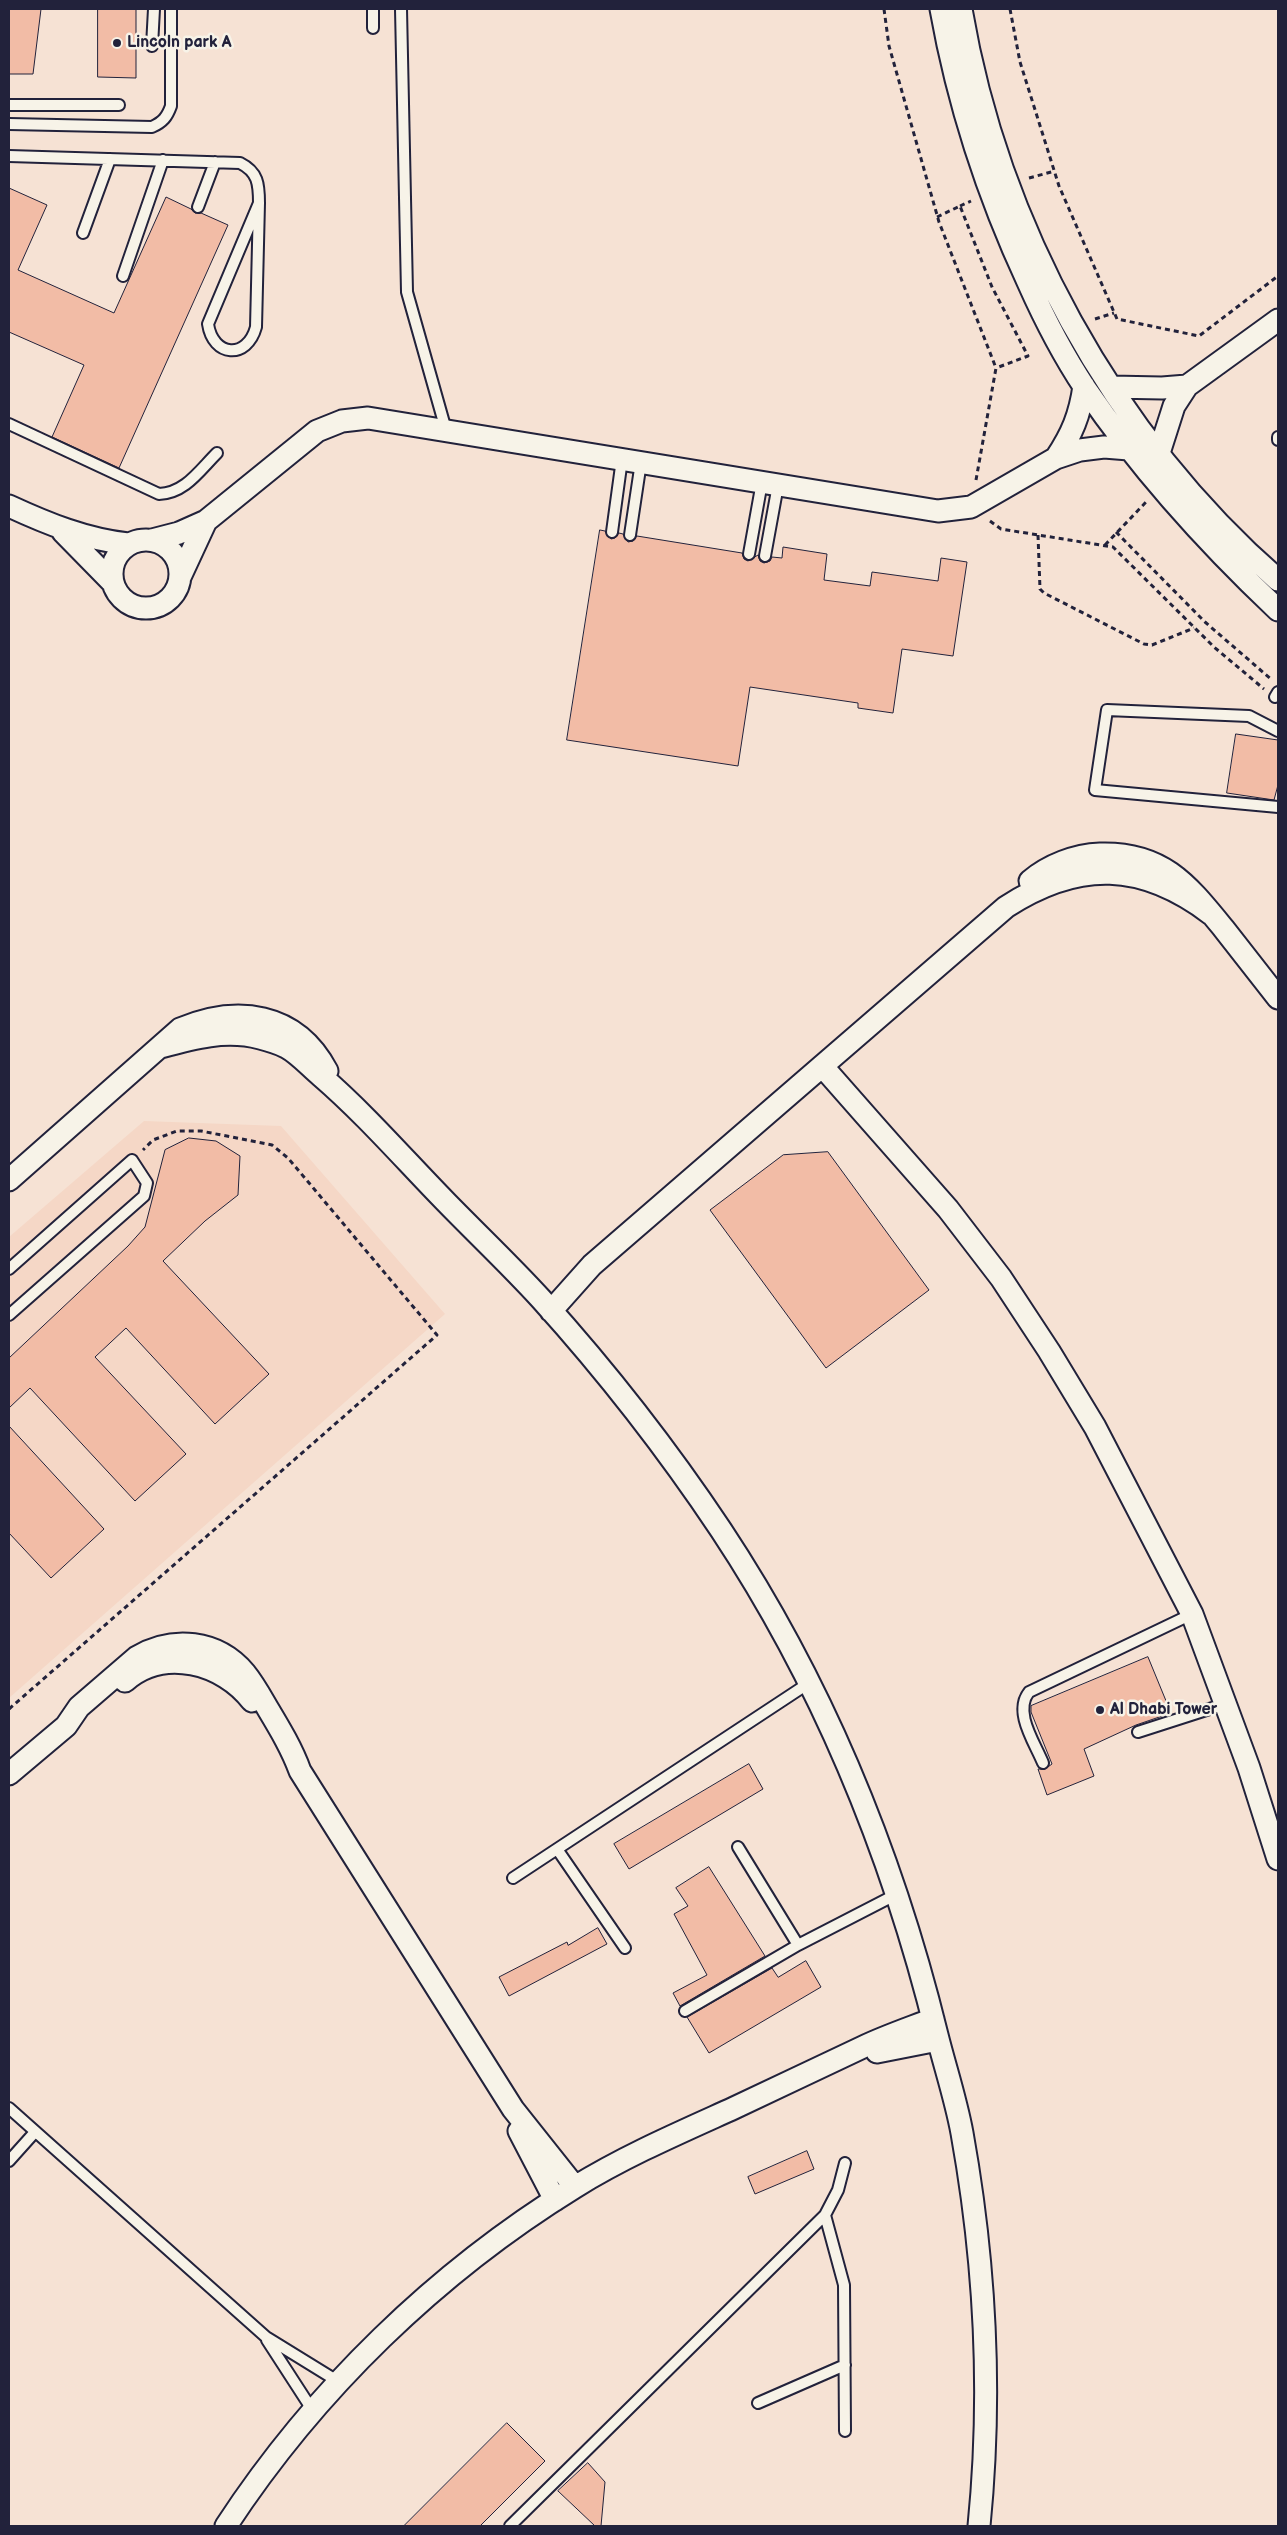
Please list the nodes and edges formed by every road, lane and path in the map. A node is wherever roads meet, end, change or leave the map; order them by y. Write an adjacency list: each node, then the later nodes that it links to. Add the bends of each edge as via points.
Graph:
1 (154, 9): 10 (lane)
2 (171, 9): 13 (lane, via 171,106 161,123 152,127)
3 (373, 9): 9 (lane)
4 (401, 9): 30 (lane, via 407,292)
5 (884, 9): 20 (path, via 889,46)
6 (941, 9): 26 (street, via 974,151 1004,232 1041,311)
7 (961, 9): 28 (street, via 985,116 1008,184 1042,264 1072,323)
8 (1010, 9): 23 (path, via 1020,62 1059,186 1117,319 1200,336)
9 (373, 28)
10 (152, 46)
11 (9, 105): 12 (lane)
12 (120, 105)
13 (9, 124)
14 (9, 156): 15 (lane)
15 (110, 159): 16 (lane); 21 (lane)
16 (163, 160): 17 (lane); 22 (lane)
17 (215, 162): 18 (lane, via 240,163 250,168 257,176); 19 (lane)
18 (259, 203): 18 (lane, via 256,327 246,346 236,350 225,349 215,344 208,324)
19 (198, 207)
20 (937, 217): 25 (path); 25 (path, via 960,206 992,287 1028,356)
21 (83, 232)
22 (123, 276)
23 (1278, 276)
24 (1278, 320): 27 (street)
25 (996, 368): 39 (path)
26 (1084, 386): 31 (street); 34 (street, via 1081,412 1071,436)
27 (1187, 386): 28 (street); 33 (street, via 1174,406)
28 (1111, 387): 33 (street)
29 (9, 424): 32 (lane, via 159,494 172,494 183,487)
30 (446, 430): 35 (street); 40 (street, via 368,418 342,421 317,431)
31 (1129, 448): 34 (street, via 1088,449); 37 (street)
32 (217, 453)
33 (1159, 453): 52 (street, via 1235,539)
34 (1056, 458): 39 (street)
35 (632, 461): 36 (street); 42 (lane); 44 (lane)
36 (770, 483): 39 (street, via 938,511); 49 (lane); 50 (lane)
37 (1160, 488): 43 (path); 54 (street, via 1225,560)
38 (9, 506): 41 (street)
39 (971, 506): 45 (path, via 1001,529)
40 (206, 521): 46 (street); 51 (street)
41 (59, 529): 47 (street, via 105,542); 53 (street)
42 (612, 532)
43 (1116, 532): 48 (path); 56 (path, via 1205,622)
44 (630, 535)
45 (1038, 535): 48 (path); 55 (path, via 1040,589 1044,593 1144,644 1152,645)
46 (152, 540): 47 (street); 51 (street, via 162,543 173,553 180,567)
47 (128, 544): 53 (street, via 114,560)
48 (1104, 546): 55 (path, via 1113,547)
49 (750, 554)
50 (765, 556)
51 (180, 577): 53 (street, via 172,597 153,608 143,608 123,600)
52 (1278, 580)
53 (112, 582)
54 (1278, 610)
55 (1194, 628): 57 (path)
56 (1278, 685)
57 (1276, 695)
58 (1278, 731): 59 (lane, via 1249,716 1107,710 1095,790)
59 (1278, 807)
60 (1278, 998): 61 (street, via 1211,914 1189,897 1164,884 1138,876 1082,874 1029,892 1006,907)
61 (823, 1067): 65 (street); 67 (street, via 948,1209 1001,1278 1095,1427)
62 (132, 1160): 64 (lane); 66 (lane, via 146,1183 144,1196); 70 (path, via 153,1140 176,1131 201,1131 272,1145 288,1158 437,1335)
63 (9, 1180): 65 (street, via 160,1047 225,1034 256,1037 286,1048 335,1088)
64 (9, 1268)
65 (545, 1304): 68 (street, via 609,1378 687,1480 757,1588)
66 (9, 1315)
67 (1192, 1614): 69 (street); 72 (lane, via 1029,1692 1023,1702 1023,1716)
68 (809, 1683): 75 (lane); 78 (street, via 850,1770)
69 (1225, 1704): 71 (lane); 76 (street, via 1250,1768)
70 (9, 1710)
71 (1138, 1732)
72 (1043, 1763)
73 (9, 1774): 86 (street, via 133,1674 164,1663 198,1664 213,1669 240,1687 284,1753 300,1771)
74 (738, 1847): 79 (lane)
75 (557, 1849): 77 (lane); 80 (lane)
76 (1278, 1859)
77 (513, 1878)
78 (897, 1894): 79 (lane); 82 (street)
79 (798, 1944): 81 (lane)
80 (624, 1948)
81 (685, 2011)
82 (933, 2019): 83 (street); 84 (street)
83 (938, 2040): 84 (street, via 882,2051); 101 (street, via 961,2128 981,2282 984,2438)
84 (852, 2053): 90 (street, via 669,2138)
85 (9, 2108): 87 (lane)
86 (513, 2109): 90 (street); 91 (street, via 517,2127)
87 (35, 2132): 88 (lane); 93 (lane)
88 (9, 2161)
89 (845, 2163): 92 (lane, via 838,2190)
90 (575, 2187): 91 (street)
91 (555, 2200): 95 (street, via 435,2290)
92 (825, 2215): 94 (lane, via 844,2285); 100 (lane)
93 (266, 2337): 95 (lane); 97 (lane)
94 (845, 2365): 96 (lane); 98 (lane)
95 (338, 2382): 97 (street)
96 (758, 2403)
97 (313, 2411): 99 (street)
98 (845, 2431)
99 (226, 2526)
100 (510, 2526)
101 (979, 2526)

